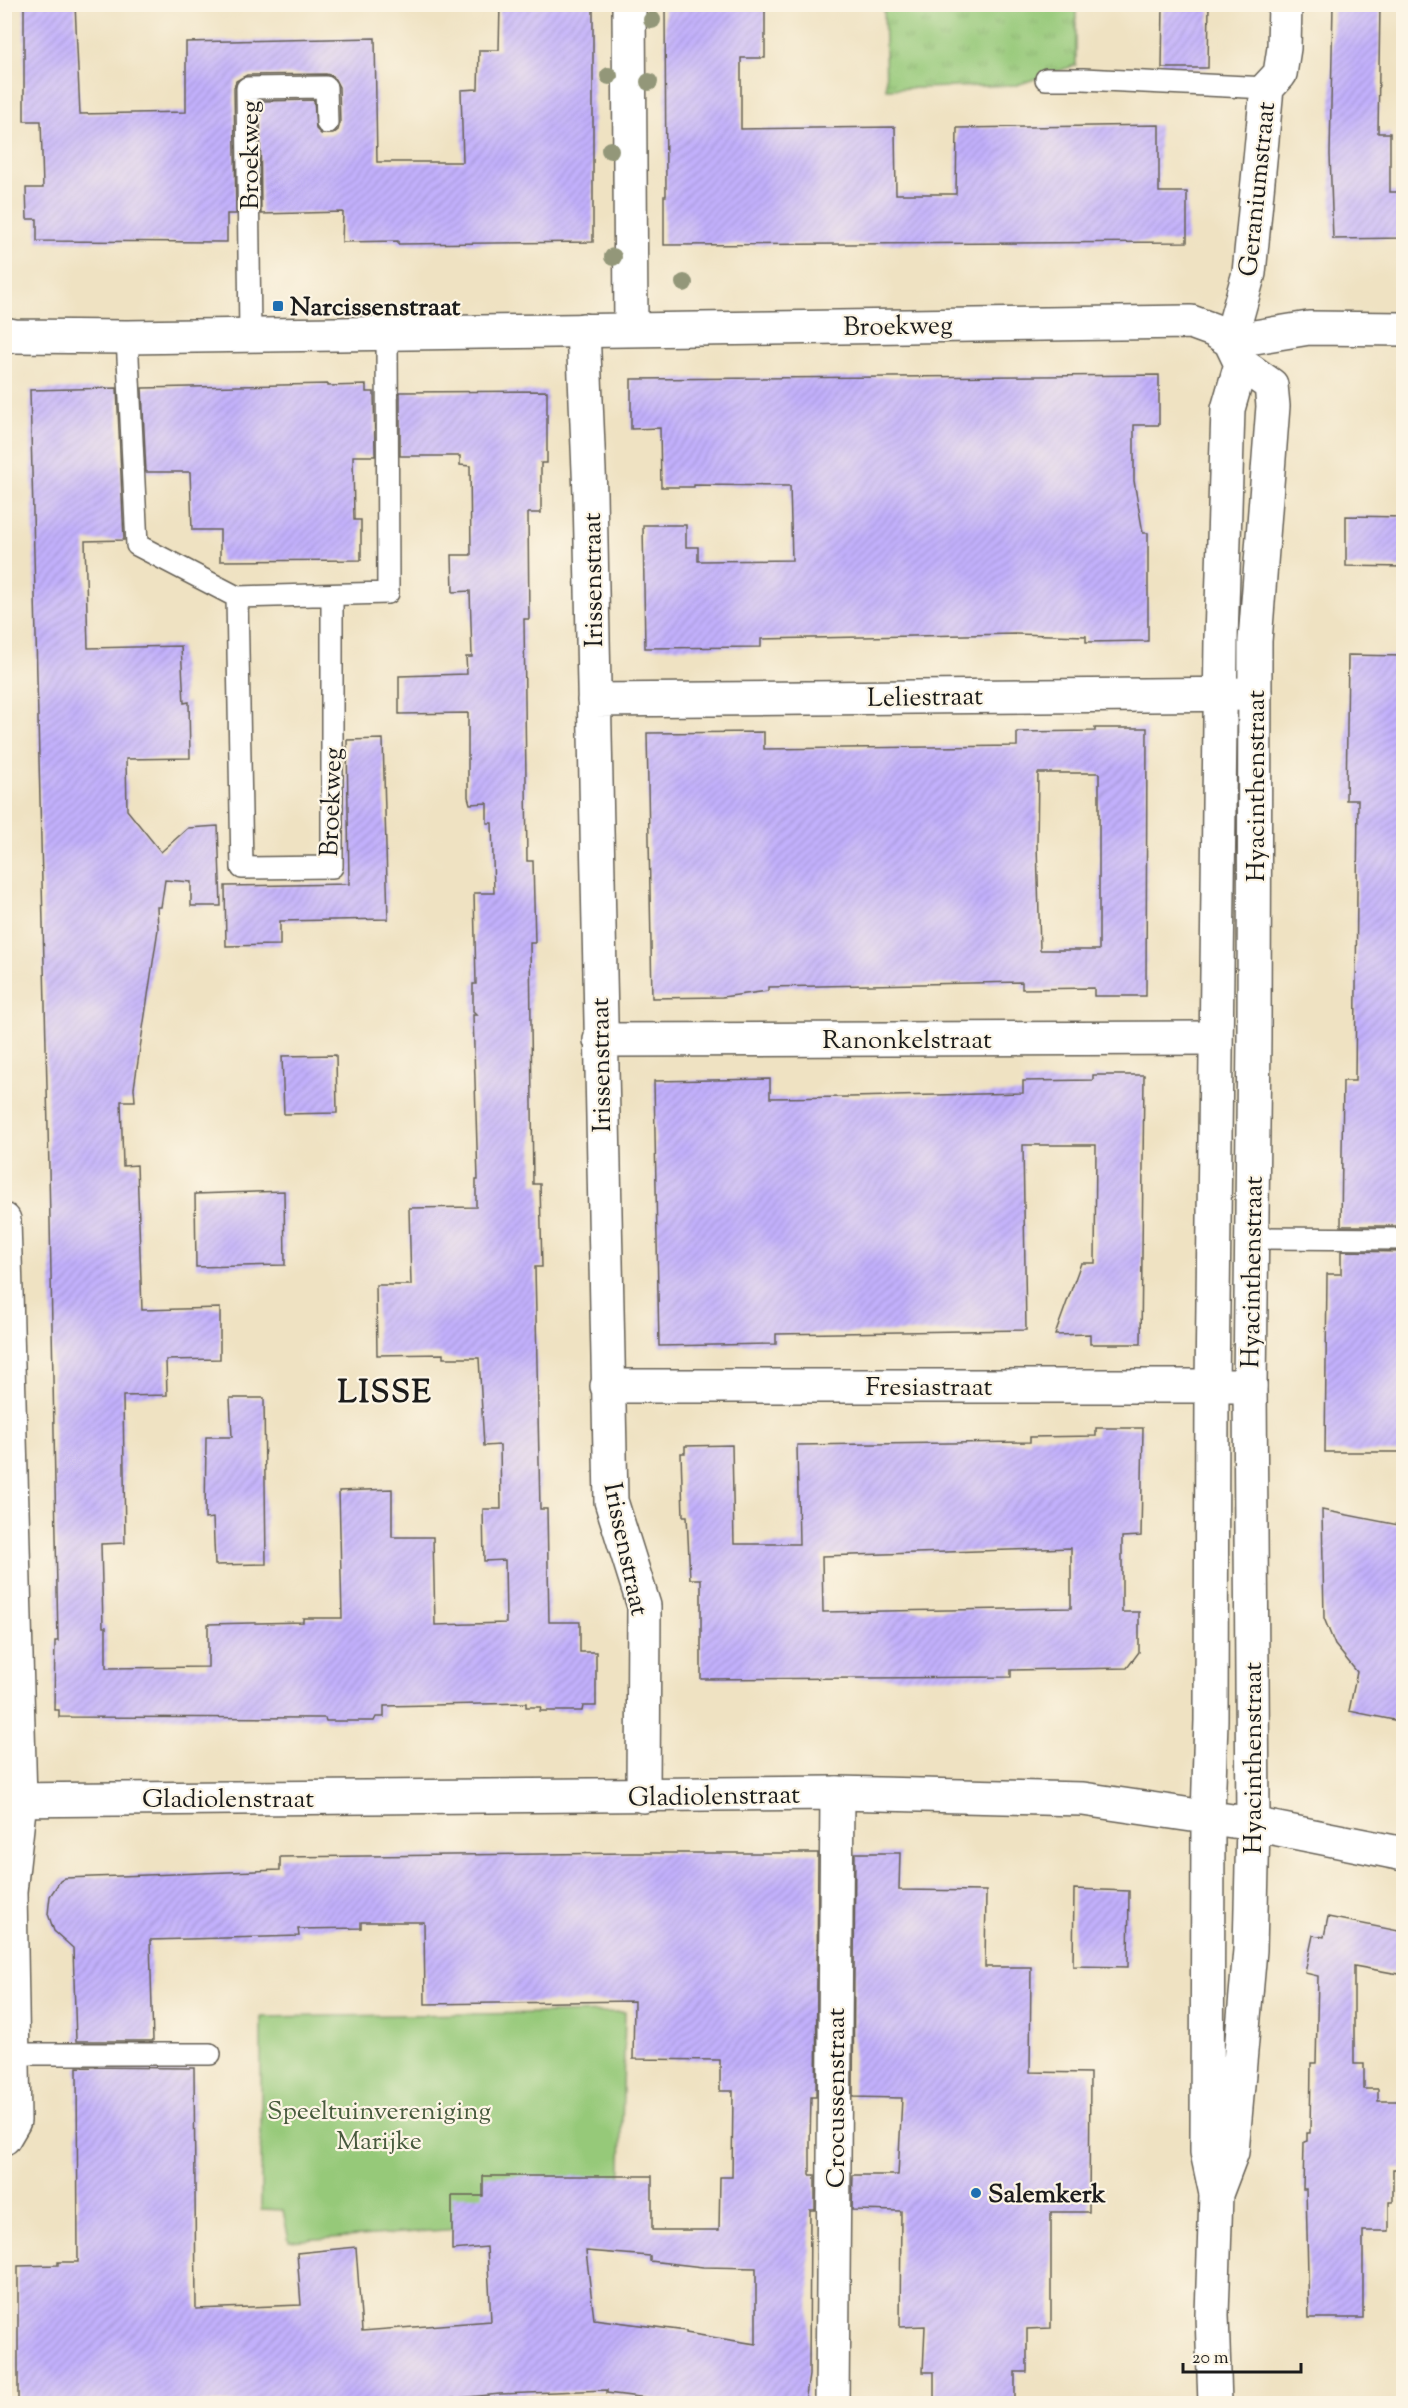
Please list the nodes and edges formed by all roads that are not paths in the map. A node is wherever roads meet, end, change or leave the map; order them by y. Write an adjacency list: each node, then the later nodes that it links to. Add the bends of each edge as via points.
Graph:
1 (629, 4): 6 (main road)
2 (1285, 4): 4 (main road, Geraniumstraat, via 1280,74)
3 (1046, 79): 4 (lane)
4 (1267, 88): 13 (main road, Geraniumstraat, via 1249,273)
5 (327, 123): 11 (lane, Broekweg, via 326,87 247,88)
6 (631, 329): 8 (main road, Broekweg); 13 (main road, Broekweg, via 1191,322 1213,330)
7 (1404, 329): 13 (main road, via 1309,328)
8 (583, 330): 9 (main road, Broekweg); 18 (main road, Irissenstraat)
9 (387, 333): 11 (main road, Broekweg); 14 (lane, via 388,593)
10 (4, 334): 12 (main road, Broekweg)
11 (250, 335): 12 (main road, Broekweg)
12 (127, 337): 15 (lane, via 137,545)
13 (1235, 352): 16 (main road, Hyacinthenstraat, via 1228,409); 17 (main road, Hyacinthenstraat, via 1271,385 1273,406 1255,641)
14 (332, 595): 15 (lane); 15 (lane, Broekweg, via 332,867 242,868)
15 (237, 597)
16 (1220, 694): 17 (main road, Leliestraat); 18 (main road, Leliestraat); 19 (main road, Hyacinthenstraat)
17 (1255, 694): 22 (main road, Hyacinthenstraat)
18 (594, 700): 20 (main road, Irissenstraat)
19 (1215, 1038): 20 (main road, Ranonkelstraat); 25 (main road, Hyacinthenstraat)
20 (600, 1040): 24 (main road, Irissenstraat)
21 (4, 1220): 29 (main road)
22 (1252, 1238): 23 (lane); 26 (main road, Hyacinthenstraat)
23 (1404, 1239)
24 (607, 1386): 25 (main road, Fresiastraat); 28 (main road, Irissenstraat, via 611,1501 644,1606)
25 (1212, 1386): 26 (main road, Fresiastraat); 30 (main road, Hyacinthenstraat)
26 (1250, 1386): 31 (main road, Hyacinthenstraat)
27 (837, 1793): 28 (main road, Gladiolenstraat); 30 (main road, Gladiolenstraat, via 1083,1799); 37 (main road, Crocussenstraat)
28 (643, 1796): 29 (main road, Gladiolenstraat)
29 (12, 1800): 33 (main road)
30 (1208, 1817): 31 (main road, Gladiolenstraat); 36 (main road, Hyacinthenstraat, via 1207,2152)
31 (1253, 1824): 32 (main road, Gladiolenstraat); 36 (main road, Hyacinthenstraat, via 1250,1950 1232,2152)
32 (1404, 1854)
33 (14, 2054): 34 (lane); 35 (main road, via 14,2121)
34 (210, 2054)
35 (4, 2138)
36 (1216, 2194): 38 (main road, Hyacinthenstraat, via 1212,2315)
37 (832, 2403)
38 (1215, 2403)

